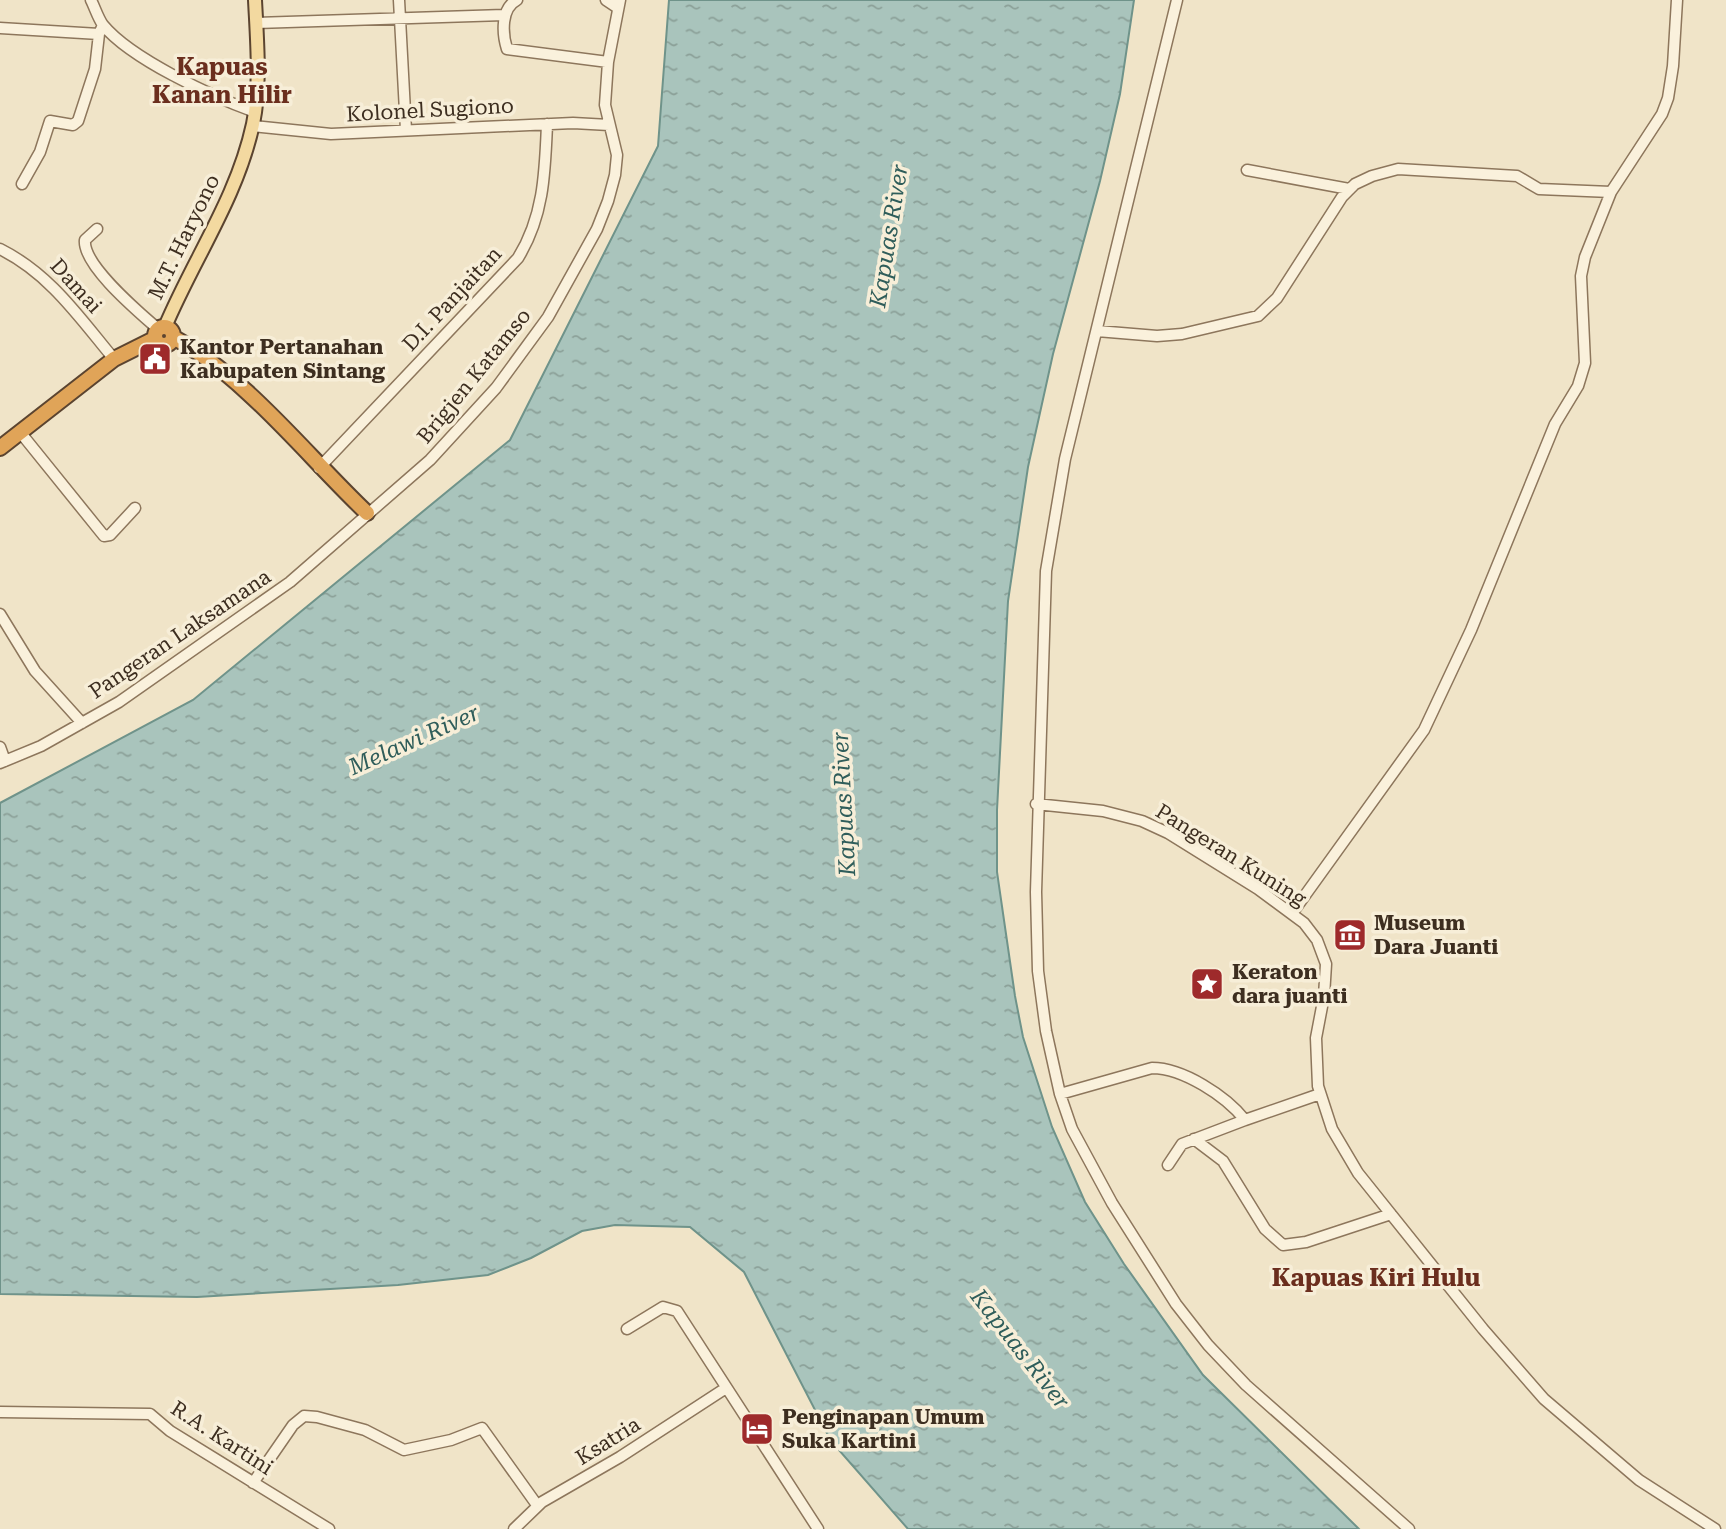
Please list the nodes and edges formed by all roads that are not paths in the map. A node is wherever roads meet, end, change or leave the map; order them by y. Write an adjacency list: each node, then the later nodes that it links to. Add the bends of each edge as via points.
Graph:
1 (91, 0): 13 (street)
2 (255, 0): 11 (main road, M.T. Haryono)
3 (400, 0): 10 (street)
4 (517, 0): 9 (street)
5 (606, 0): 8 (street)
6 (1177, 0): 26 (street)
7 (1677, 0): 23 (street, via 1668,98)
8 (619, 4): 14 (street, Brigjen Katamso)
9 (504, 15): 10 (street); 14 (street, via 506,44 511,50)
10 (400, 19): 11 (street); 19 (street)
11 (256, 23): 15 (main road, M.T. Haryono)
12 (0, 28): 13 (street)
13 (101, 30): 15 (street, via 185,81); 21 (street, via 95,69 78,121 73,125 50,121)
14 (608, 62): 18 (street, Brigjen Katamso, via 605,105)
15 (255, 112): 17 (main road, M.T. Haryono)
16 (547, 124): 18 (street, Kolonel Sugiono); 19 (street, Kolonel Sugiono); 31 (street, D.I. Panjaitan, via 541,203 518,258)
17 (253, 125): 19 (street, Kolonel Sugiono, via 331,134); 27 (main road, M.T. Haryono, via 235,184)
18 (609, 125): 33 (street, Brigjen Katamso, via 617,155 607,201 597,229 548,317 496,387 430,460)
19 (406, 130)
20 (1247, 170): 22 (street)
21 (22, 184)
22 (1349, 189): 23 (street, via 1398,169 1517,176 1539,190); 26 (street, via 1277,298 1258,316 1182,334)
23 (1611, 192): 39 (street, via 1593,229 1583,267 1585,354 1578,386 1555,424 1471,631 1429,719)
24 (97, 229): 27 (street, via 85,240 89,254 121,296)
25 (0, 249): 28 (street, Damai, via 47,279)
26 (1097, 331): 38 (street, via 1069,438 1045,571)
27 (162, 333): 28 (highway); 31 (highway, via 206,357)
28 (114, 359): 29 (highway)
29 (20, 432): 30 (highway); 32 (street, via 104,536)
30 (0, 448)
31 (319, 468): 33 (highway)
32 (135, 508)
33 (367, 513): 35 (street, Pangeran Laksamana, via 290,582)
34 (0, 614): 35 (street, via 36,671)
35 (82, 723): 37 (street, Pangeran Laksamana)
36 (0, 747): 37 (street)
37 (2, 762)
38 (1036, 804): 39 (street, Pangeran Kuning, via 1103,811 1142,821); 40 (street, via 1038,971)
39 (1293, 912): 41 (street, Pangeran Kuning, via 1317,940 1326,964 1316,1038)
40 (1060, 1094): 42 (street, via 1157,1068 1199,1085); 54 (street, via 1072,1129 1112,1203 1176,1304 1208,1345 1246,1385)
41 (1320, 1094): 42 (street); 45 (street, Pangeran Kuning, via 1342,1149)
42 (1245, 1120): 43 (street)
43 (1194, 1139): 44 (street, via 1177,1148); 45 (street, via 1223,1161 1265,1230 1283,1245)
44 (1168, 1165)
45 (1391, 1214): 55 (street, Pangeran Kuning, via 1544,1399 1639,1480)
46 (627, 1328): 47 (street, via 656,1310 671,1307 683,1318)
47 (726, 1388): 50 (street, Ksatria); 53 (street)
48 (0, 1412): 49 (street, R.A. Kartini, via 150,1414)
49 (253, 1483): 50 (street, via 304,1416 365,1430 404,1451 482,1429); 51 (street, R.A. Kartini)
50 (537, 1505): 52 (street, Ksatria)
51 (329, 1529)
52 (514, 1529)
53 (818, 1529)
54 (1409, 1529)
55 (1715, 1529)

